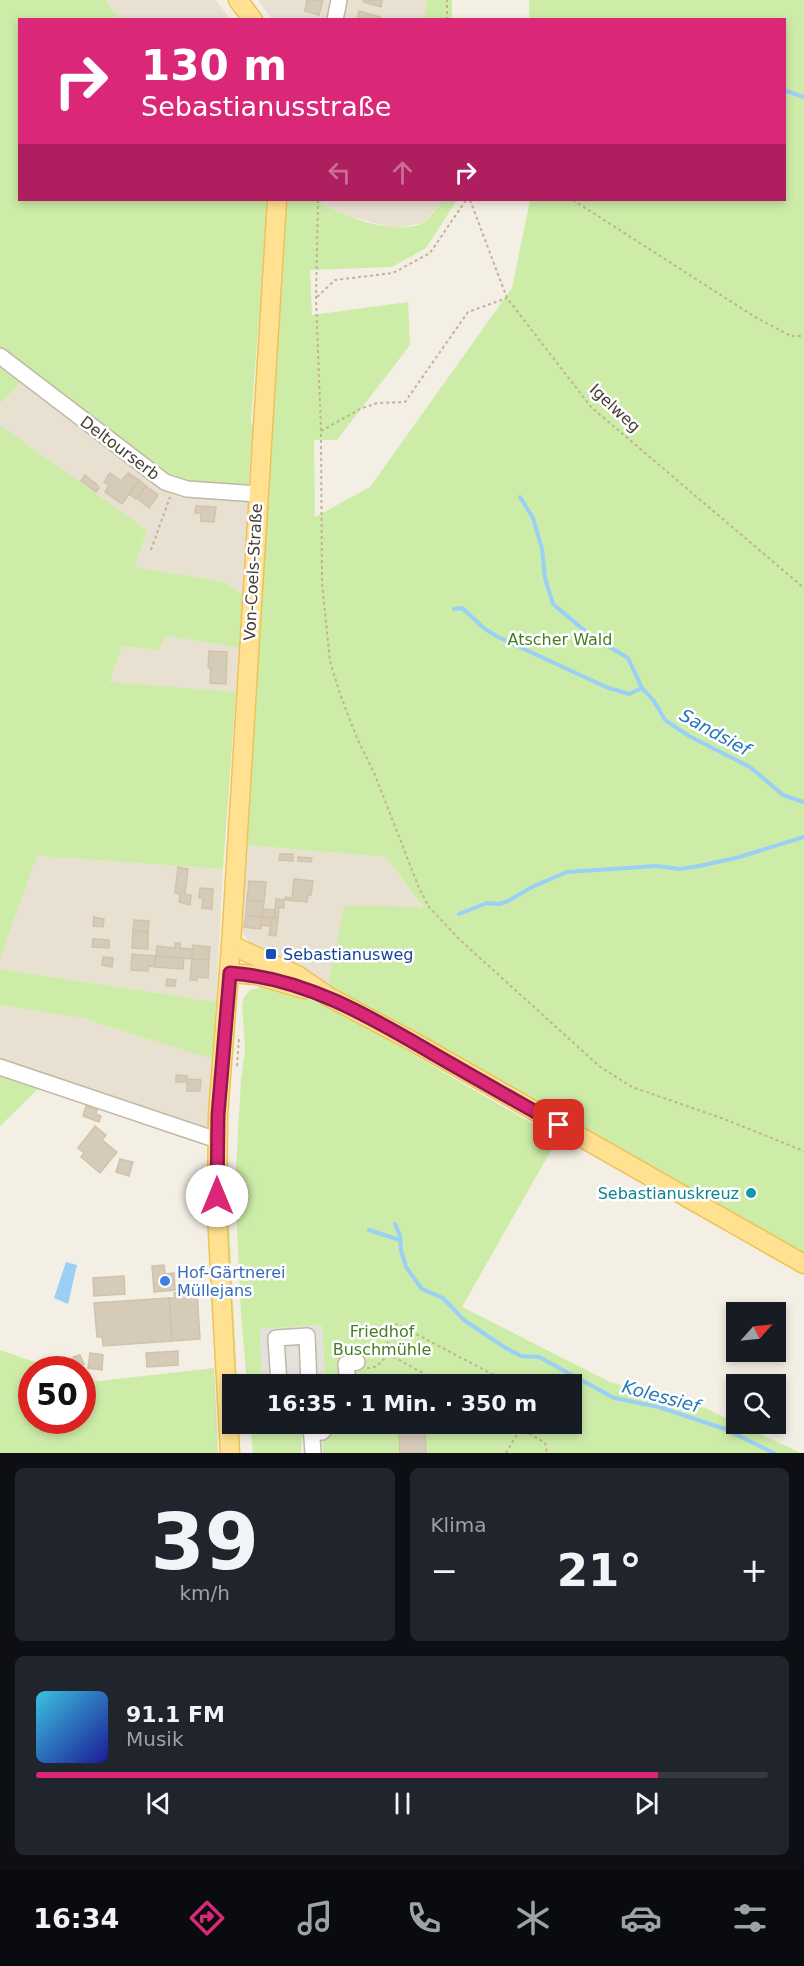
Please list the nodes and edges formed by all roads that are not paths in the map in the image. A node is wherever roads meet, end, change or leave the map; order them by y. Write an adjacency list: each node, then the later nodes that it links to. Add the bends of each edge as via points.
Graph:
1 (238, 0): 3 (main road)
2 (339, 0): 4 (street)
3 (252, 18)
4 (334, 18)
5 (277, 201): 7 (main road, Von-Coels-Straße)
6 (0, 356): 7 (street, Deltourserb, via 154,475 174,486)
7 (258, 494): 8 (main road, Von-Coels-Straße)
8 (231, 945): 9 (main road, Von-Coels-Straße); 10 (main road, via 297,975)
9 (230, 973): 10 (main road, via 256,975); 12 (main road, Von-Coels-Straße)
10 (329, 997): 13 (main road)
11 (0, 1067): 12 (street)
12 (218, 1138): 19 (main road, Von-Coels-Straße, via 217,1215)
13 (804, 1264)
14 (357, 1362): 17 (street, via 346,1364)
15 (278, 1374): 16 (street, via 276,1338 307,1336)
16 (309, 1374)
17 (347, 1374)
18 (312, 1434): 20 (street)
19 (230, 1453)
20 (313, 1453)

